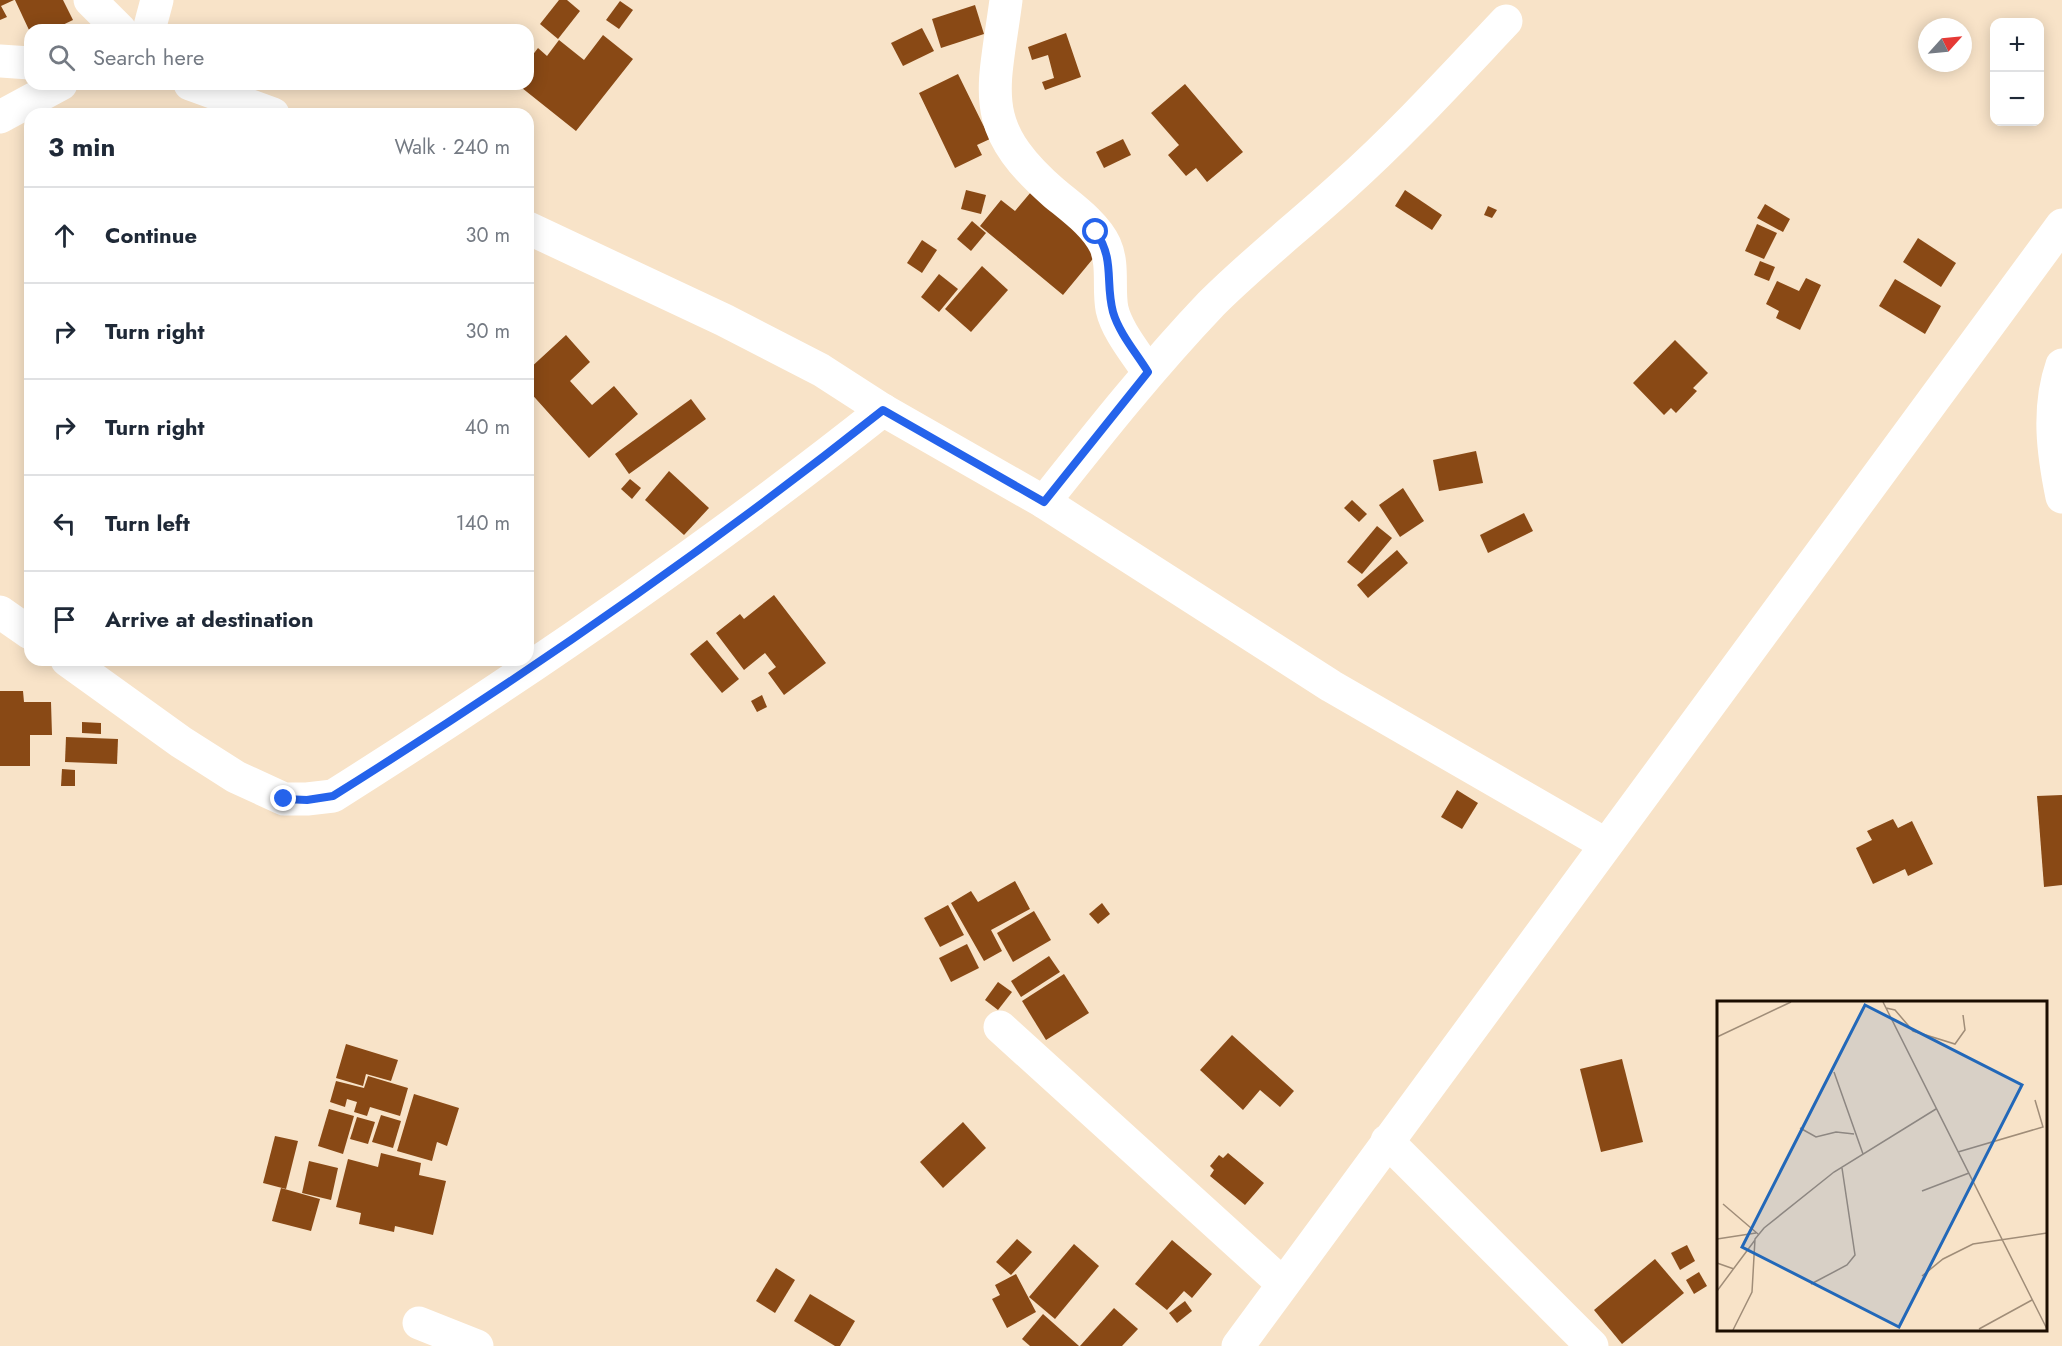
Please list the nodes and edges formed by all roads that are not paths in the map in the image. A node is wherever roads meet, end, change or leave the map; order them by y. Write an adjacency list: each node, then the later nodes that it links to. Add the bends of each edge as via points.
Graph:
1 (90, 0): 5 (street)
2 (157, 0): 6 (street)
3 (1006, 0): 16 (street, via 993,94 1000,127 1030,173 1082,217 1105,246 1113,312)
4 (1506, 21): 16 (street, via 1423,110 1343,187 1285,234)
5 (114, 24)
6 (151, 24)
7 (0, 61): 8 (street)
8 (24, 63)
9 (50, 90): 12 (street)
10 (207, 90): 11 (street)
11 (256, 108)
12 (0, 117)
13 (2062, 225): 25 (street)
14 (534, 231): 17 (street, via 734,325 821,370)
15 (2062, 365): 18 (street, via 2052,415)
16 (1148, 372): 19 (street)
17 (883, 410): 19 (street); 23 (street, via 815,464)
18 (2062, 497)
19 (1044, 502): 25 (street, via 1331,686)
20 (0, 612): 21 (street)
21 (24, 629)
22 (75, 666): 24 (street, via 236,777 284,799 307,800 333,796)
23 (534, 666)
24 (534, 666)
25 (1605, 844): 27 (street)
26 (1000, 1027): 28 (street)
27 (1387, 1141): 28 (street); 32 (street)
28 (1284, 1284): 31 (street)
29 (419, 1323): 30 (street)
30 (477, 1346)
31 (1238, 1346)
32 (1592, 1346)

